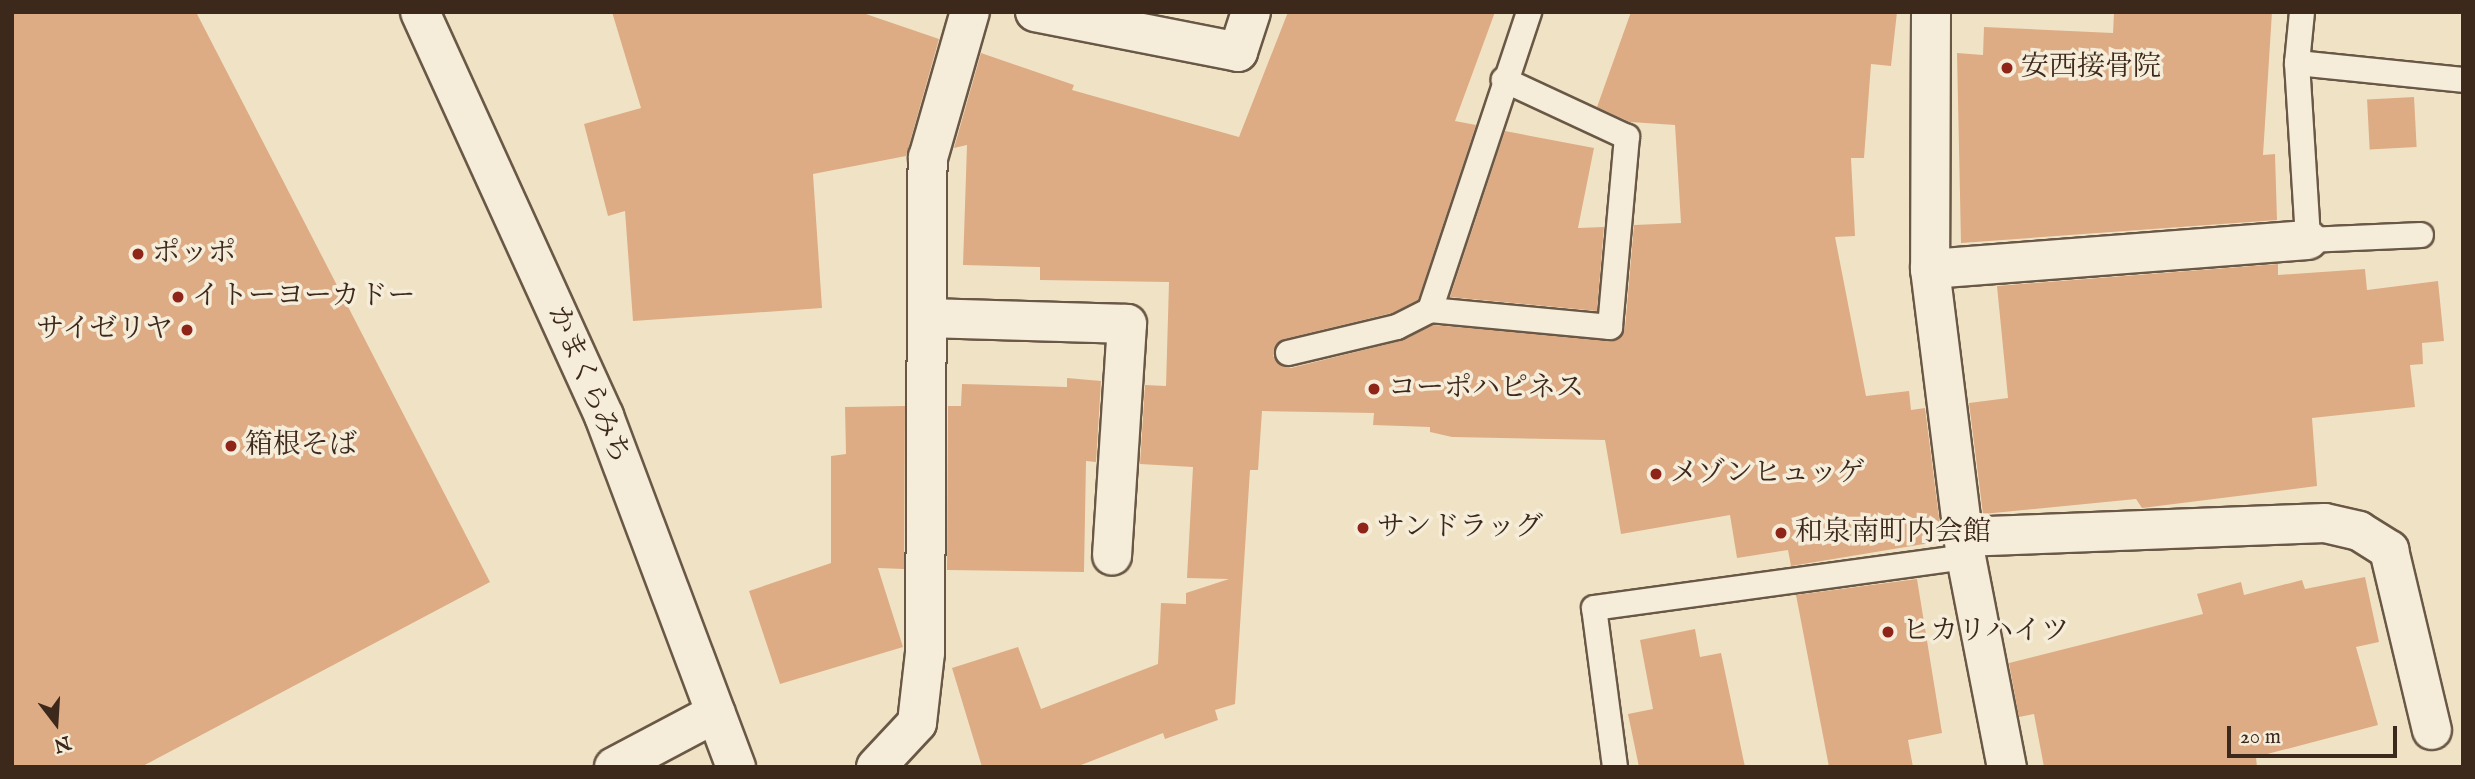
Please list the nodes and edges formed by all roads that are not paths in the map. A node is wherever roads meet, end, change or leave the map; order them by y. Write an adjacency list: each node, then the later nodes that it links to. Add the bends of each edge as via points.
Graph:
1 (420, 12): 19 (street, かまくらみち, via 604,416)
2 (970, 12): 15 (street, via 928,158)
3 (1035, 12): 4 (street, via 1238,52)
4 (1251, 12)
5 (1529, 12): 9 (lane)
6 (1931, 12): 13 (street)
7 (2302, 12): 8 (lane)
8 (2297, 63): 10 (lane); 12 (lane)
9 (1504, 80): 14 (lane); 14 (lane, via 1627,137 1610,327)
10 (2463, 80)
11 (2421, 235): 12 (lane)
12 (2308, 240): 13 (street)
13 (1930, 269): 17 (street)
14 (1430, 310): 16 (lane, via 1397,327)
15 (929, 318): 18 (street, via 1127,324); 23 (street, via 925,653 917,723)
16 (1288, 353)
17 (1965, 547): 20 (street, via 2325,523 2359,531 2389,550); 24 (lane, via 1594,608); 25 (street)
18 (1112, 556)
19 (716, 713): 21 (street); 22 (street, かまくらみち)
20 (2432, 730)
21 (614, 767)
22 (736, 767)
23 (876, 767)
24 (1615, 767)
25 (2007, 767)

